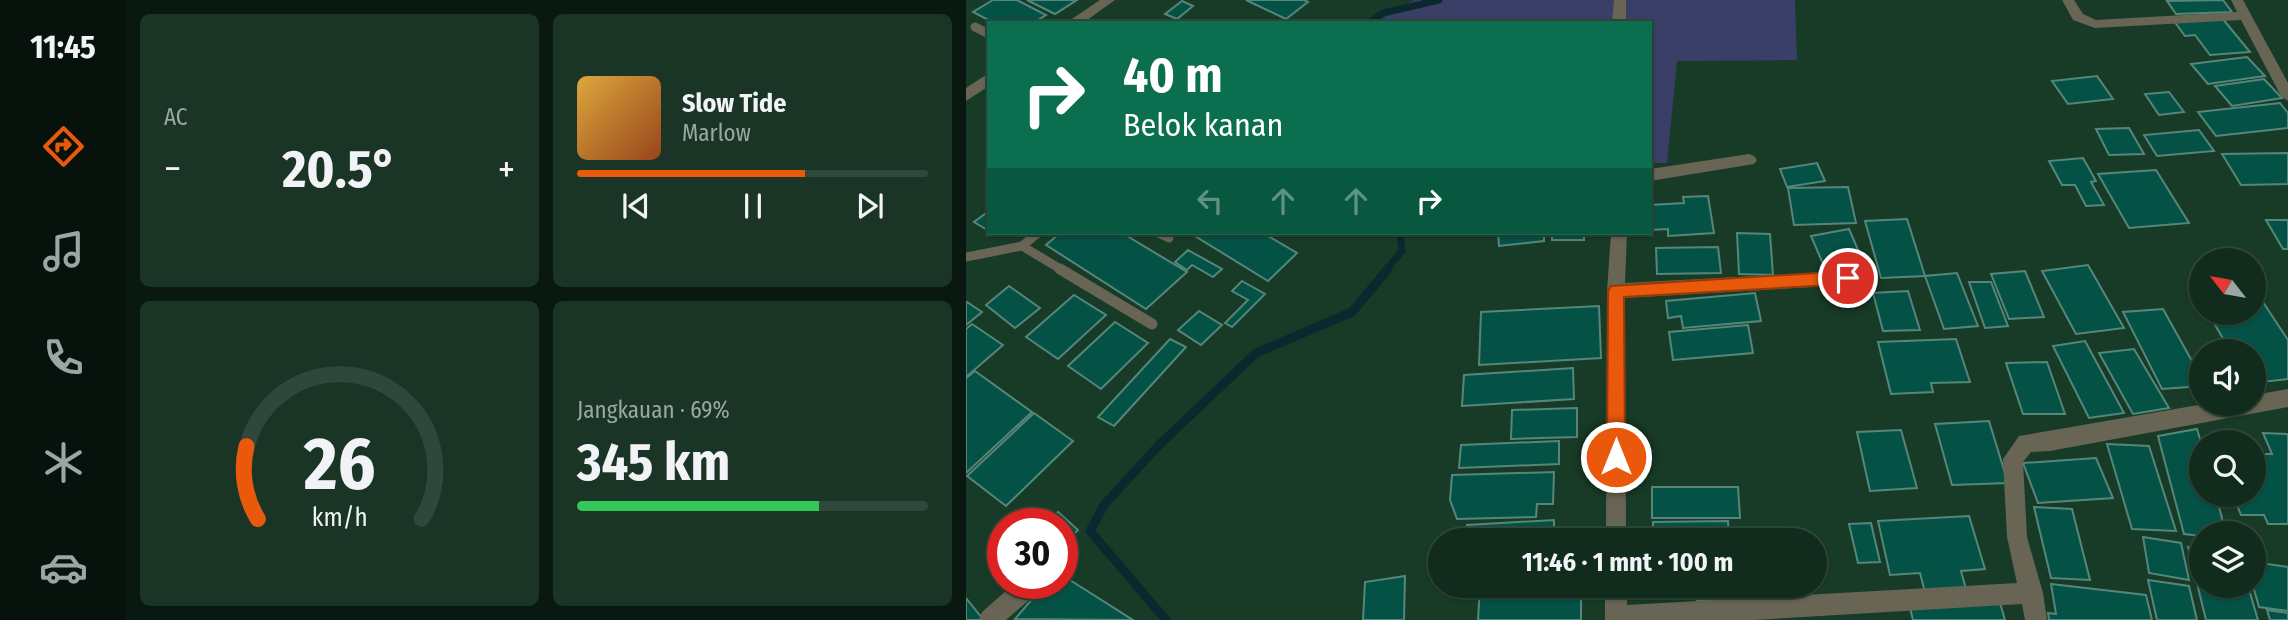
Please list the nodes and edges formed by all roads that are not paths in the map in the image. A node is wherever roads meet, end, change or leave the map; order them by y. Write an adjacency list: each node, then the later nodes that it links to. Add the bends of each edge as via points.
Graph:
1 (1109, 0): 6 (street)
2 (1620, 0): 7 (street)
3 (2068, 0): 5 (street, via 2078,17 2095,24)
4 (2238, 0): 5 (street)
5 (2245, 16): 12 (street)
6 (1076, 21)
7 (1619, 21)
8 (975, 27): 9 (lane)
9 (987, 33)
10 (987, 80): 11 (street)
11 (966, 96)
12 (2288, 96)
13 (1749, 160): 14 (street)
14 (1652, 175)
15 (1036, 235): 19 (lane)
16 (1162, 235): 18 (lane)
17 (1619, 235): 22 (street)
18 (1169, 238)
19 (1022, 246): 20 (lane); 23 (lane)
20 (966, 257)
21 (1848, 278): 22 (street)
22 (1616, 291): 27 (street)
23 (1152, 324)
24 (2288, 398): 25 (street)
25 (2266, 402)
26 (2189, 416): 28 (street, via 2026,443 2013,460 2017,537)
27 (1616, 528)
28 (2032, 593): 31 (street); 33 (street)
29 (1616, 598): 31 (street)
30 (1013, 599): 32 (street)
31 (1616, 618)
32 (990, 620)
33 (2036, 620)

